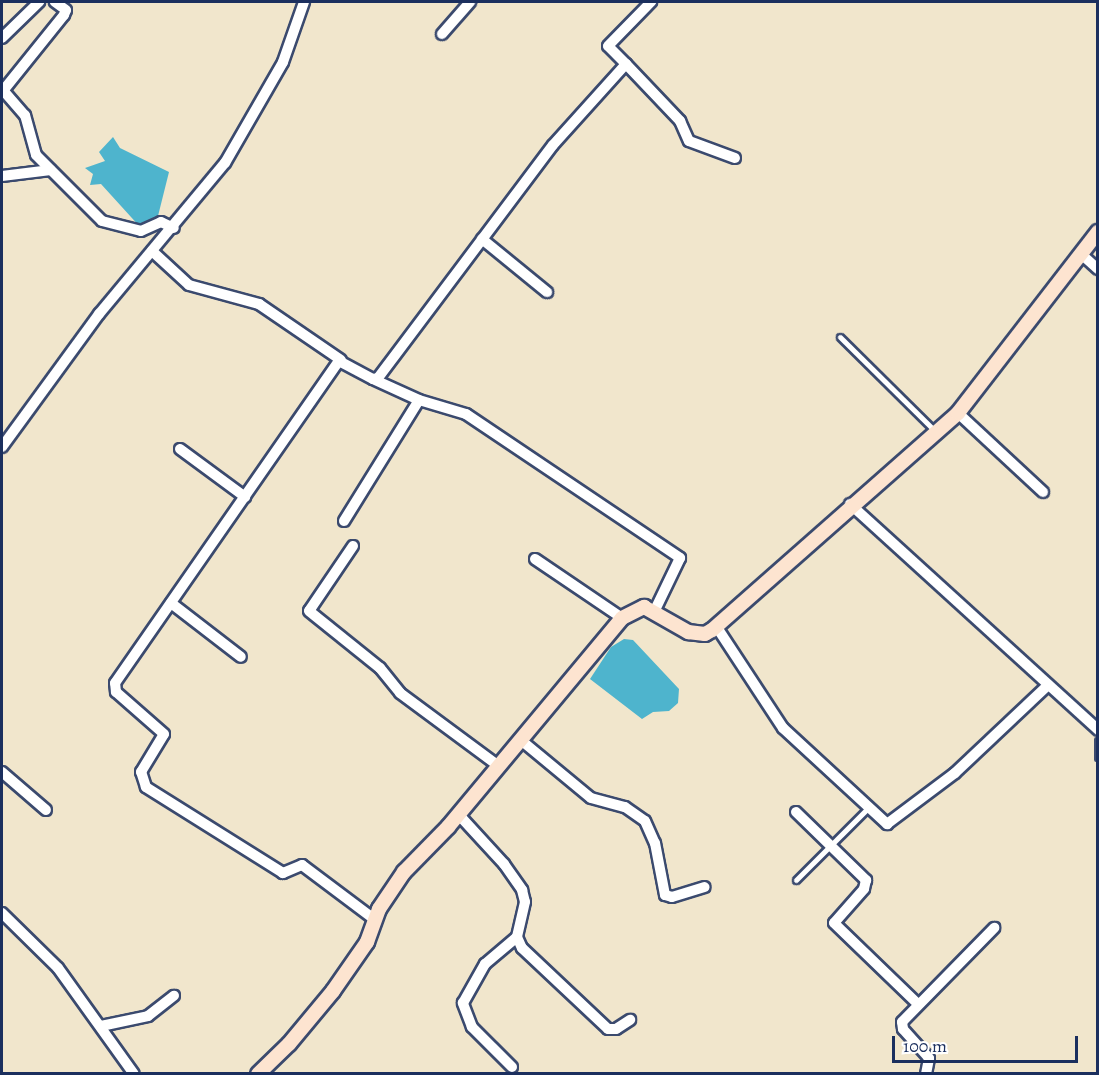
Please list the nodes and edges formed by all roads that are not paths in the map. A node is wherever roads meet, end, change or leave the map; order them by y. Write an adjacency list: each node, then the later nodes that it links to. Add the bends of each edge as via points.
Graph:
1 (39, 2): 7 (street)
2 (55, 2): 9 (street, via 66,10 64,15)
3 (304, 2): 13 (street, via 282,62 251,120 225,163)
4 (471, 2): 6 (street)
5 (651, 2): 8 (street, via 608,46)
6 (442, 34)
7 (2, 38)
8 (626, 64): 10 (street, via 676,116 689,141); 15 (street, via 553,146)
9 (2, 91): 11 (street, via 25,115 34,152)
10 (735, 158)
11 (51, 170): 12 (street); 13 (street, via 107,224 141,231 161,222)
12 (2, 176)
13 (174, 228): 16 (street)
14 (1098, 232): 17 (main road)
15 (482, 239): 19 (street); 22 (street)
16 (152, 251): 21 (street, via 189,285 258,304); 26 (street, via 40,390)
17 (1080, 253): 18 (street); 24 (main road)
18 (1098, 269)
19 (547, 292)
20 (840, 337): 25 (lane)
21 (341, 360): 22 (street); 29 (street)
22 (375, 380): 23 (street)
23 (419, 400): 31 (street); 35 (street, via 466,414 680,558)
24 (958, 413): 25 (main road); 28 (street)
25 (935, 431): 30 (main road)
26 (2, 447)
27 (180, 449): 29 (street)
28 (1043, 492)
29 (245, 497): 34 (street)
30 (850, 504): 37 (main road, via 822,534); 39 (street)
31 (344, 521)
32 (353, 546): 44 (street, via 309,611 380,668 400,693)
33 (535, 560): 36 (street)
34 (171, 603): 38 (street); 54 (street, via 114,688 165,734 141,772 143,784 283,873 302,865)
35 (655, 610): 36 (main road, via 637,608); 37 (main road, via 698,635)
36 (622, 618): 41 (main road)
37 (716, 626): 46 (street, via 783,728)
38 (241, 657)
39 (1047, 686): 40 (street); 46 (street, via 955,772 893,822 884,823)
40 (1098, 730)
41 (522, 741): 44 (main road); 52 (street, via 591,798 625,807 645,821 655,843 665,895 672,897)
42 (1098, 741): 43 (lane)
43 (1098, 757)
44 (500, 767): 49 (main road)
45 (2, 772): 47 (street)
46 (868, 808): 50 (lane)
47 (46, 810)
48 (796, 812): 50 (street)
49 (459, 815): 54 (main road, via 404,872); 56 (street, via 522,890 525,902)
50 (829, 844): 51 (lane); 58 (street, via 866,880 834,923)
51 (796, 880)
52 (705, 887)
53 (2, 914): 60 (street, via 58,968)
54 (374, 919): 63 (main road, via 367,942 333,991)
55 (994, 928): 58 (street)
56 (517, 937): 59 (street, via 522,948 605,1027 612,1030); 61 (street, via 485,964 462,1003 472,1027)
57 (174, 996): 60 (street, via 148,1016)
58 (918, 1004): 64 (street, via 901,1026 930,1058)
59 (630, 1020)
60 (101, 1026): 62 (street)
61 (512, 1067)
62 (134, 1074)
63 (258, 1074)
64 (926, 1074)

